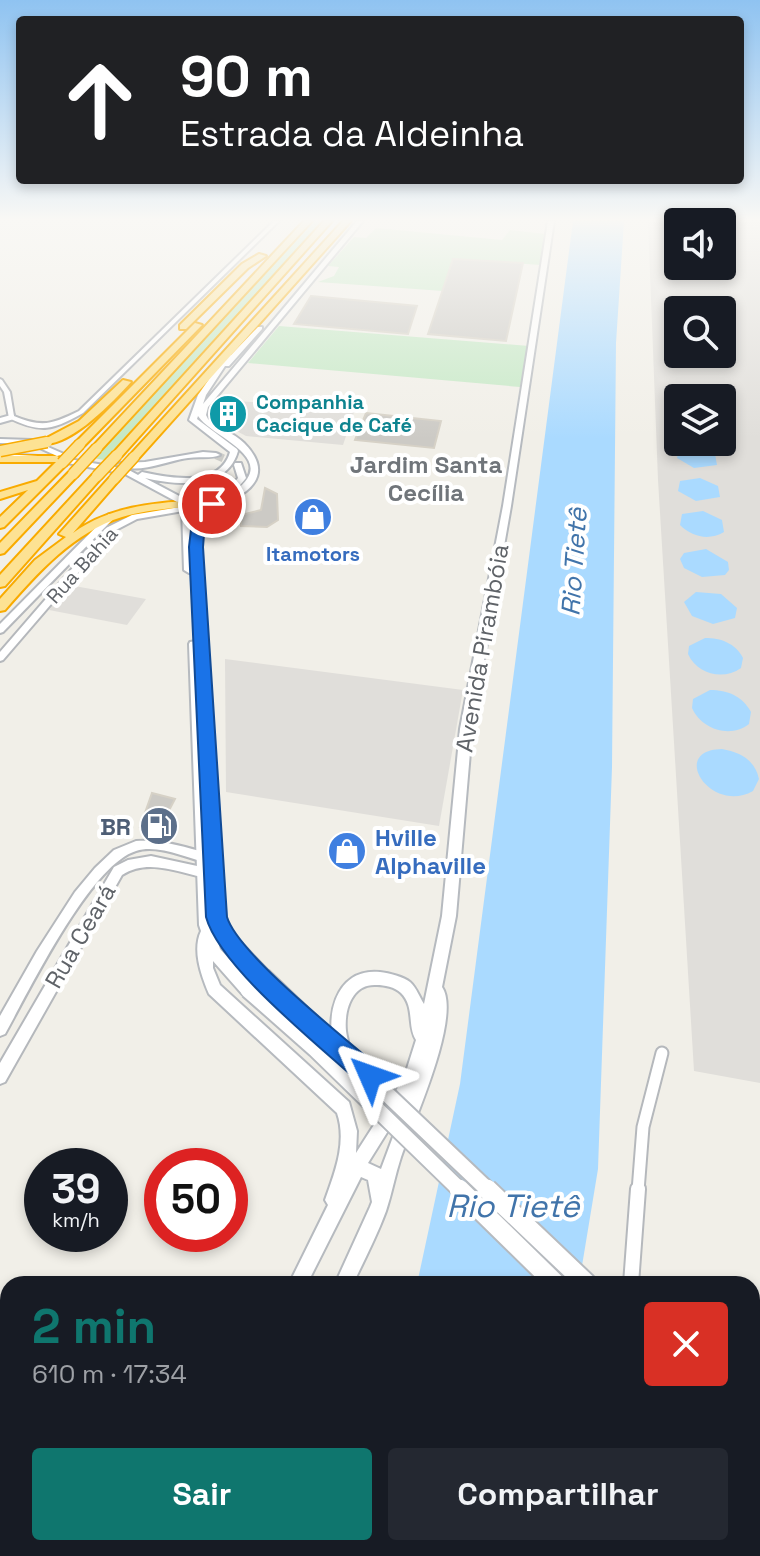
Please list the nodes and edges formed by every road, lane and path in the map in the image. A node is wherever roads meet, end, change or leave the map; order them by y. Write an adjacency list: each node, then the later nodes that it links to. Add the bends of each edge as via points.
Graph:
1 (202, 294): 16 (street, via 81,412 43,427)
2 (216, 294): 15 (highway)
3 (226, 294): 23 (highway, bridge)
4 (241, 294): 29 (highway, bridge)
5 (263, 294): 12 (highway)
6 (272, 294): 12 (highway)
7 (282, 294): 11 (highway)
8 (298, 294): 10 (main road)
9 (539, 294): 38 (main road, Avenida Pirambóia, via 470,705 453,883)
10 (293, 300): 13 (main road); 25 (main road, via 204,407 205,420 243,446 254,471 236,496)
11 (241, 339): 13 (main road); 30 (highway, bridge)
12 (204, 359): 31 (highway, bridge)
13 (211, 380): 22 (main road, via 193,420 234,451 228,466 211,476 178,482)
14 (0, 381): 16 (street, via 8,403)
15 (119, 388): 16 (street, via 54,428 24,428); 18 (highway, bridge, via 83,423 47,442)
16 (5, 419)
17 (0, 441): 19 (main road, via 32,442 59,454 127,466 187,453)
18 (0, 455): 20 (highway)
19 (216, 455)
20 (57, 459): 22 (main road)
21 (238, 465): 25 (main road, via 243,475 238,485)
22 (127, 472): 27 (main road)
23 (50, 475): 24 (highway); 28 (highway)
24 (0, 496)
25 (212, 504): 27 (main road)
26 (118, 512): 27 (highway); 30 (highway, via 83,529); 33 (street)
27 (189, 513): 34 (street, Rua Bahia, via 135,517 111,529); 35 (main road, via 196,557)
28 (0, 524)
29 (0, 550)
30 (32, 571): 32 (highway)
31 (0, 583)
32 (0, 607)
33 (0, 630)
34 (0, 658)
35 (207, 857): 36 (main road); 39 (street, Rua Ceará, via 148,845 113,855 84,887)
36 (207, 874): 37 (main road); 40 (street, Rua Ceará, via 143,861 127,864 106,888); 43 (main road, bridge, via 221,931)
37 (206, 925): 47 (main road, via 206,968 214,989 343,1108 349,1120 343,1170); 51 (main road, bridge, via 214,952 248,990)
38 (437, 981): 42 (main road); 49 (main road, via 433,1052 378,1209)
39 (26, 985): 40 (street); 41 (street, Rua Ceará)
40 (47, 993): 45 (street, Rua Ceará)
41 (0, 1029)
42 (422, 1048): 43 (main road, via 413,996 396,981 372,978 350,989 339,1003 336,1023); 46 (main road, via 410,1082)
43 (342, 1050): 52 (main road, bridge)
44 (662, 1053): 53 (street, via 643,1127)
45 (0, 1077)
46 (358, 1167): 47 (main road); 50 (main road, via 376,1175 379,1193)
47 (314, 1249): 48 (main road)
48 (302, 1276)
49 (347, 1276)
50 (347, 1276)
51 (548, 1276)
52 (579, 1276)
53 (632, 1276)

